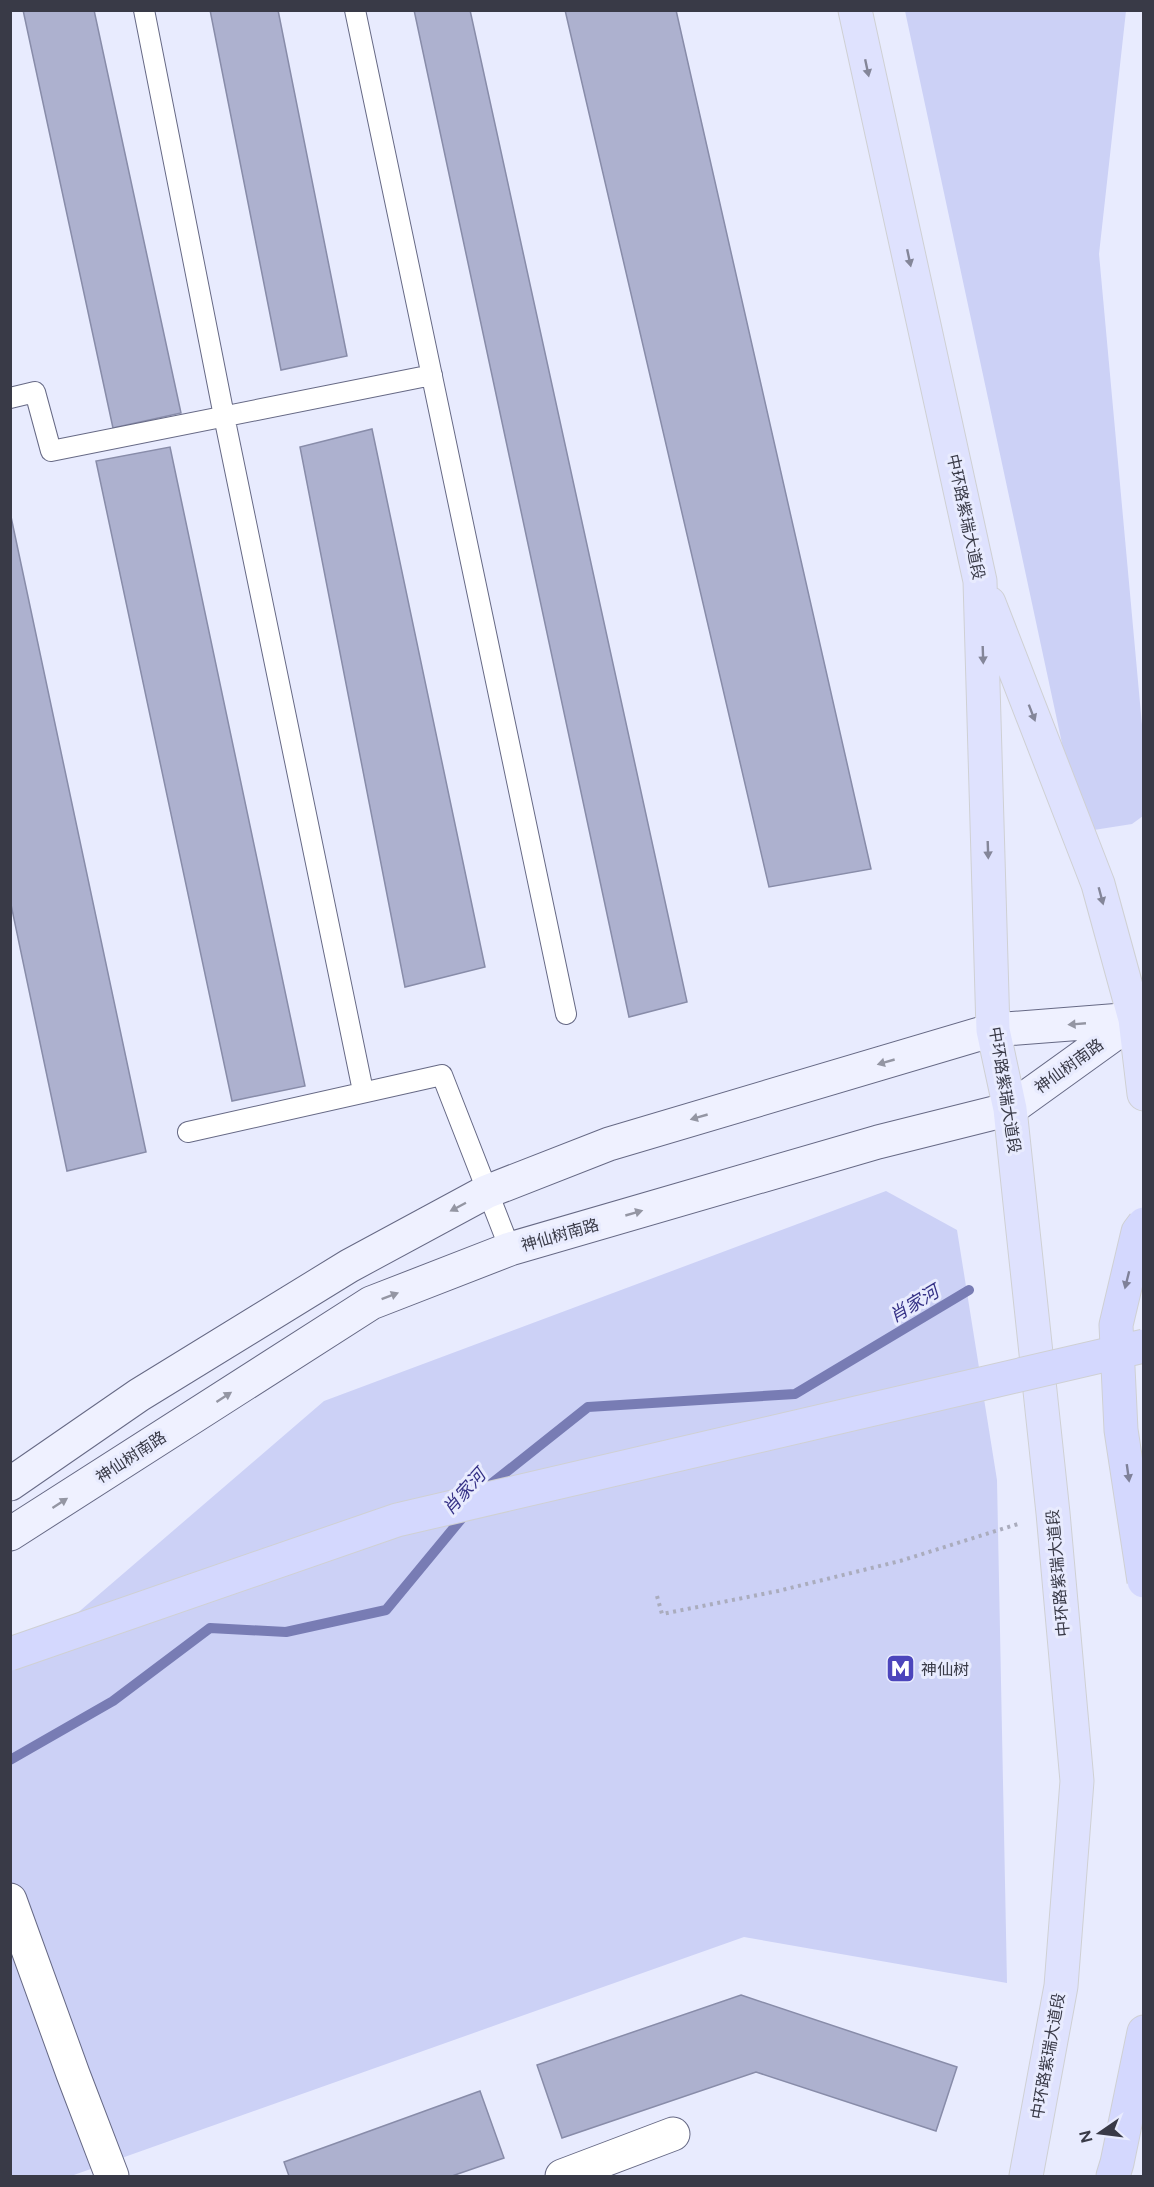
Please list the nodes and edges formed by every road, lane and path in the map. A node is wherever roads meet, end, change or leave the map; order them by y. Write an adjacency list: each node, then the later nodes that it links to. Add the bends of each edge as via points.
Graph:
1 (144, 10): 6 (lane)
2 (355, 10): 4 (lane)
3 (855, 10): 7 (main road, 中环路紫瑞大道段, one-way to 7)
4 (432, 375): 6 (lane); 8 (lane)
5 (10, 398): 6 (lane, via 35,392 51,451)
6 (224, 416): 11 (lane)
7 (980, 580): 9 (main road, one-way to 9, via 1098,884); 10 (main road, 中环路紫瑞大道段, one-way to 10)
8 (566, 1014)
9 (1139, 1018): 10 (main road, one-way to 10); 12 (main road); 13 (main road, 神仙树南路)
10 (993, 1030): 13 (main road, 中环路紫瑞大道段); 15 (main road, one-way to 15, via 609,1144)
11 (363, 1091): 14 (lane); 15 (lane, via 442,1075)
12 (1143, 1094)
13 (1010, 1109): 17 (main road, 神仙树南路, one-way to 13, via 878,1142); 20 (main road, 中环路紫瑞大道段)
14 (188, 1132)
15 (486, 1192): 17 (lane); 19 (main road, one-way to 19, via 349,1266 139,1395)
16 (1143, 1224): 22 (highway, one-way to 22, bridge, via 1116,1325 1121,1430)
17 (510, 1249): 21 (main road, 神仙树南路, one-way to 17, via 370,1303)
18 (1143, 1346): 24 (highway, bridge, via 397,1520)
19 (10, 1484)
20 (1053, 1513): 23 (path, via 900,1561 778,1591 662,1614); 30 (main road, 中环路紫瑞大道段, via 1077,1781 1061,1986)
21 (10, 1534)
22 (1143, 1581)
23 (657, 1596)
24 (10, 1654)
25 (10, 1900): 28 (street)
26 (1143, 2032): 31 (highway)
27 (673, 2133): 29 (street)
28 (112, 2176)
29 (562, 2176)
30 (1026, 2176)
31 (1113, 2176)

